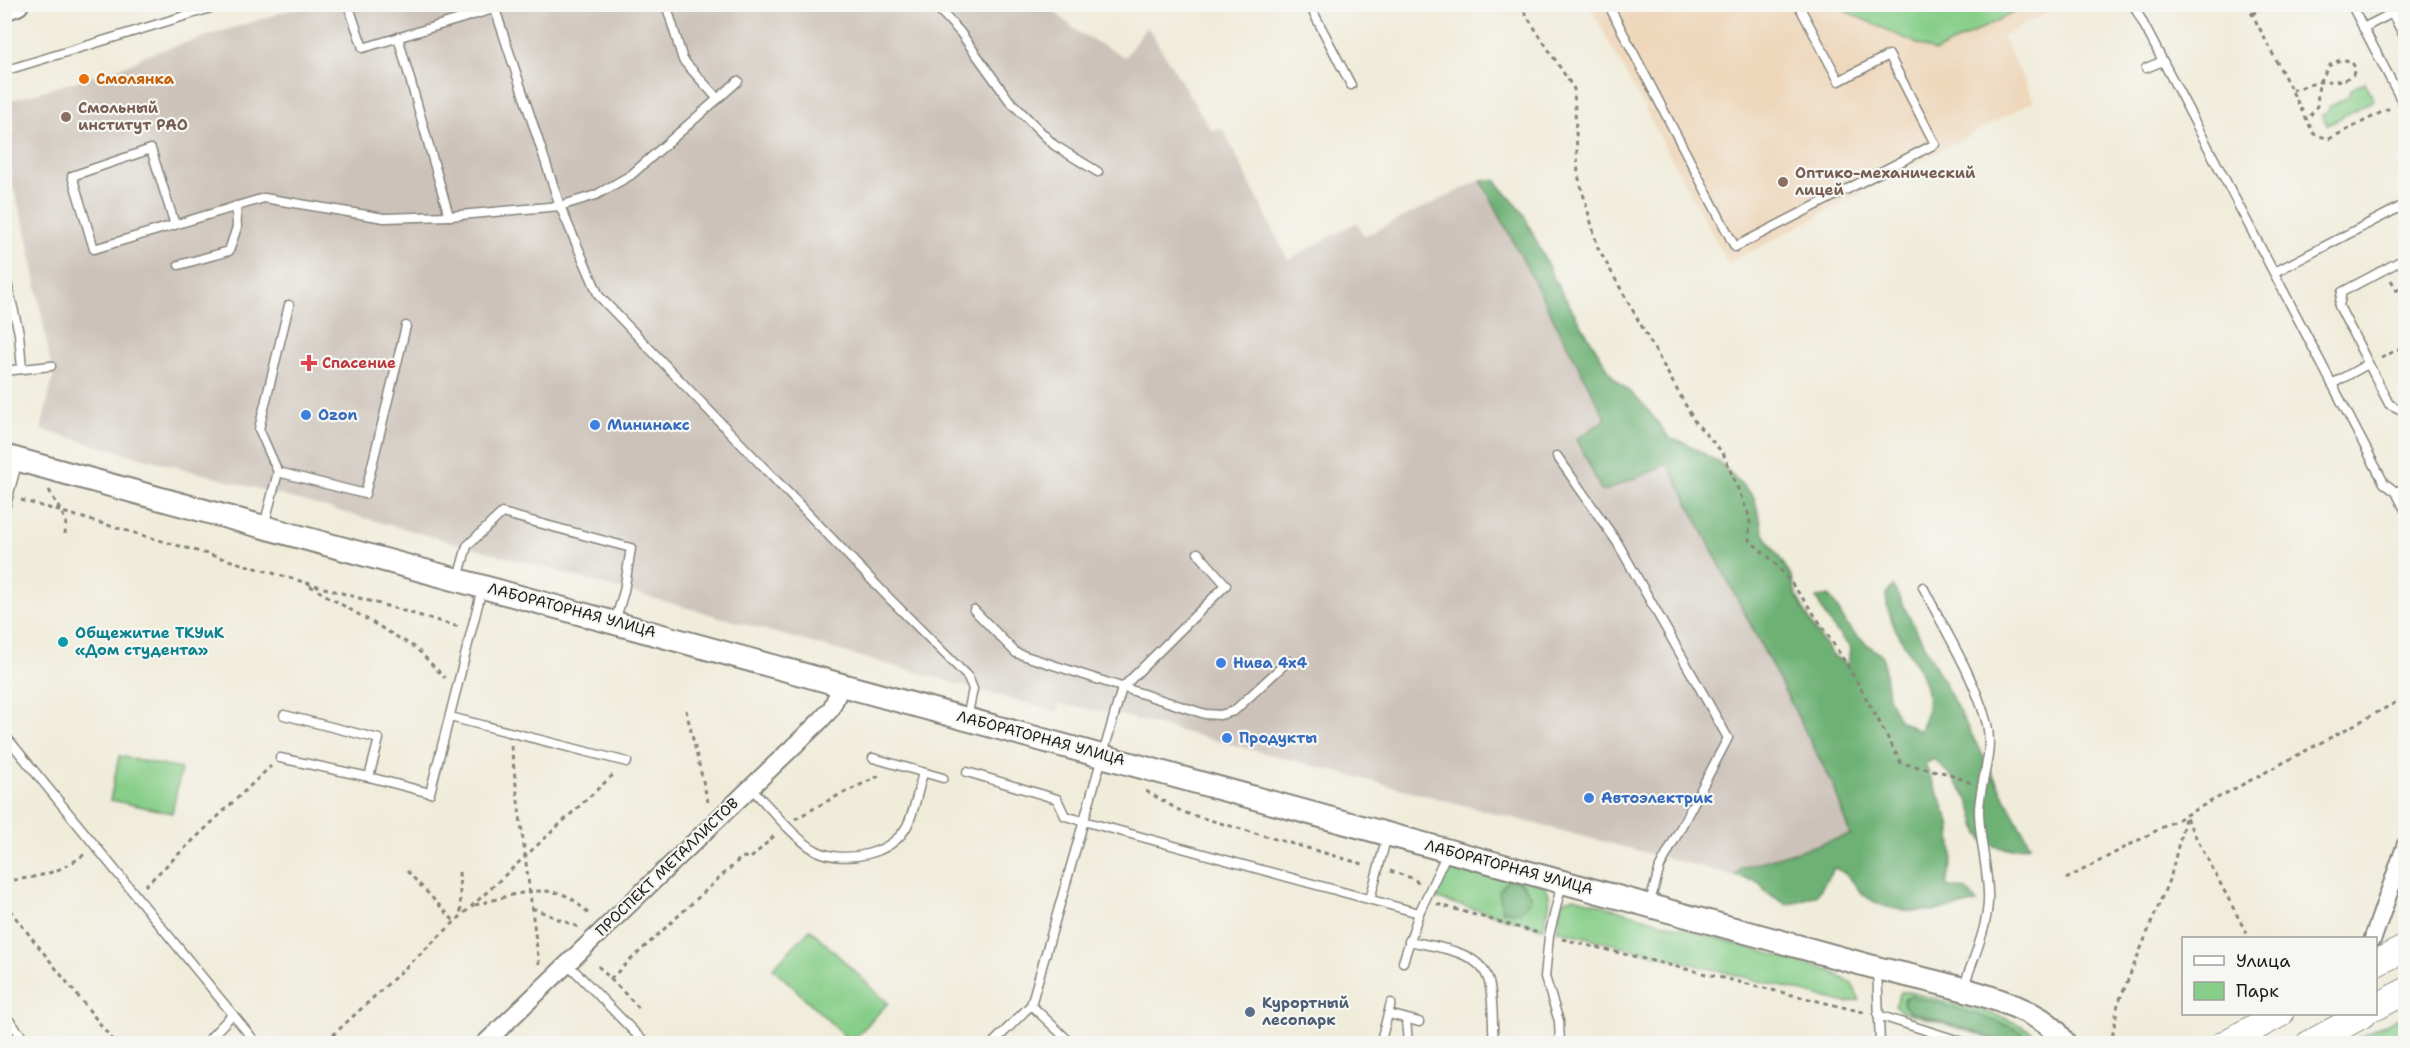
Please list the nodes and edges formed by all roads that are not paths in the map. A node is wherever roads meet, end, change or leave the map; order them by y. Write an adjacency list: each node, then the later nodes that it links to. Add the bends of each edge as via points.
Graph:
1 (17, 4): 13 (street)
2 (224, 4): 21 (lane)
3 (348, 4): 17 (lane, via 363,48)
4 (510, 4): 14 (lane)
5 (666, 4): 26 (lane, via 683,60)
6 (934, 4): 28 (lane, via 960,32 1009,100 1054,145)
7 (1309, 4): 24 (lane)
8 (1608, 4): 9 (lane, via 1735,247 1935,144 1889,55 1839,81)
9 (1798, 4)
10 (2133, 4): 19 (lane)
11 (2351, 4): 16 (lane)
12 (2406, 6): 15 (lane)
13 (4, 9)
14 (495, 9): 17 (lane); 31 (lane)
15 (2392, 13): 16 (lane); 18 (lane)
16 (2363, 28): 25 (lane)
17 (398, 38): 32 (lane)
18 (2406, 40)
19 (2163, 61): 20 (lane); 37 (lane)
20 (2146, 68)
21 (7, 70)
22 (738, 81): 26 (lane)
23 (2406, 84): 25 (lane)
24 (1352, 85)
25 (2395, 89): 27 (lane)
26 (717, 99): 31 (lane, via 631,175 596,195)
27 (2404, 105)
28 (1098, 172)
29 (2406, 204): 37 (lane)
30 (236, 206): 32 (lane, via 264,198 384,218); 33 (lane); 35 (lane, via 237,227 230,251)
31 (560, 206): 32 (lane); 65 (lane, via 599,296 968,677 973,689)
32 (449, 216)
33 (175, 225): 33 (lane, via 94,249 72,176 151,149)
34 (2406, 258): 40 (lane, via 2342,292 2338,306)
35 (179, 265)
36 (4, 270): 42 (lane, via 19,333)
37 (2275, 272): 44 (lane)
38 (289, 305): 48 (lane, via 259,429)
39 (406, 326): 48 (lane, via 365,494)
40 (2368, 364): 44 (lane); 45 (lane, via 2389,404)
41 (51, 366): 42 (lane)
42 (22, 369): 43 (lane)
43 (4, 371)
44 (2332, 384): 50 (lane, via 2384,483)
45 (2406, 412)
46 (1557, 456): 82 (lane, via 1617,542 1728,738 1660,867)
47 (11, 458): 51 (lane, via 9,497); 53 (street, ЛАБОРАТОРНАЯ УЛИЦА)
48 (278, 472): 53 (lane)
49 (2406, 487): 50 (lane)
50 (2396, 492): 52 (lane)
51 (4, 512)
52 (2406, 512)
53 (264, 526): 55 (street, ЛАБОРАТОРНАЯ УЛИЦА)
54 (1198, 553): 62 (lane, via 1226,585)
55 (458, 579): 56 (street, ЛАБОРАТОРНАЯ УЛИЦА); 59 (lane, via 467,546 502,513 631,548)
56 (483, 586): 59 (street, ЛАБОРАТОРНАЯ УЛИЦА); 64 (lane)
57 (1923, 587): 91 (lane, via 1974,689 1987,725 1990,755 1979,811 1988,893 1986,918)
58 (974, 610): 62 (lane, via 1016,653)
59 (615, 622): 61 (street, ЛАБОРАТОРНАЯ УЛИЦА)
60 (1288, 661): 62 (lane, via 1234,711 1220,715 1205,714)
61 (842, 684): 65 (street, ЛАБОРАТОРНАЯ УЛИЦА); 75 (street, ПРОСПЕКТ МЕТАЛЛИСТОВ, via 831,709)
62 (1122, 688): 67 (lane)
63 (284, 714): 73 (lane, via 379,739)
64 (450, 717): 70 (lane); 73 (lane, via 430,793)
65 (967, 718): 67 (street, ЛАБОРАТОРНАЯ УЛИЦА)
66 (4, 734): 98 (lane)
67 (1104, 756): 76 (lane); 77 (street, ЛАБОРАТОРНАЯ УЛИЦА)
68 (280, 758): 73 (lane)
69 (873, 758): 72 (lane)
70 (627, 762)
71 (967, 772): 76 (lane, via 1057,800 1065,816)
72 (923, 773): 74 (lane); 75 (lane, via 906,827 892,843 875,852 835,857 802,841)
73 (369, 777)
74 (943, 778)
75 (750, 787): 89 (street, ПРОСПЕКТ МЕТАЛЛИСТОВ)
76 (1085, 822): 81 (lane); 94 (lane)
77 (1388, 833): 79 (street, ЛАБОРАТОРНАЯ УЛИЦА); 81 (lane)
78 (2406, 844): 84 (street)
79 (1448, 850): 80 (street, ЛАБОРАТОРНАЯ УЛИЦА); 83 (lane)
80 (1563, 882): 82 (street, ЛАБОРАТОРНАЯ УЛИЦА); 114 (lane, via 1549,936 1545,976 1559,1022)
81 (1370, 899): 83 (lane)
82 (1649, 905): 90 (street, ЛАБОРАТОРНАЯ УЛИЦА)
83 (1419, 913): 85 (lane)
84 (2374, 937)
85 (1409, 940): 87 (lane); 113 (lane, via 1461,954 1485,970 1490,983)
86 (2406, 948): 88 (main road)
87 (1403, 962)
88 (2377, 962)
89 (567, 963): 107 (street, ПРОСПЕКТ МЕТАЛЛИСТОВ); 108 (lane)
90 (1877, 968): 91 (street, ЛАБОРАТОРНАЯ УЛИЦА); 99 (lane)
91 (1963, 989): 117 (street, ЛАБОРАТОРНАЯ УЛИЦА, via 2019,1008 2053,1028)
92 (2406, 991): 95 (main road)
93 (1391, 1003): 97 (lane)
94 (1031, 1005): 109 (lane); 110 (lane)
95 (2377, 1006)
96 (4, 1014): 105 (lane)
97 (1389, 1014): 102 (lane); 111 (lane)
98 (232, 1015): 104 (lane); 106 (lane)
99 (1878, 1015): 115 (lane); 116 (lane)
100 (2278, 1015): 118 (main road)
101 (2362, 1015): 119 (main road)
102 (1406, 1019): 103 (lane); 112 (lane)
103 (1419, 1022)
104 (211, 1037)
105 (28, 1044)
106 (257, 1044)
107 (484, 1044)
108 (646, 1044)
109 (992, 1044)
110 (1072, 1044)
111 (1380, 1044)
112 (1408, 1044)
113 (1494, 1044)
114 (1560, 1044)
115 (1880, 1044)
116 (1970, 1044)
117 (2065, 1044)
118 (2224, 1044)
119 (2309, 1044)

